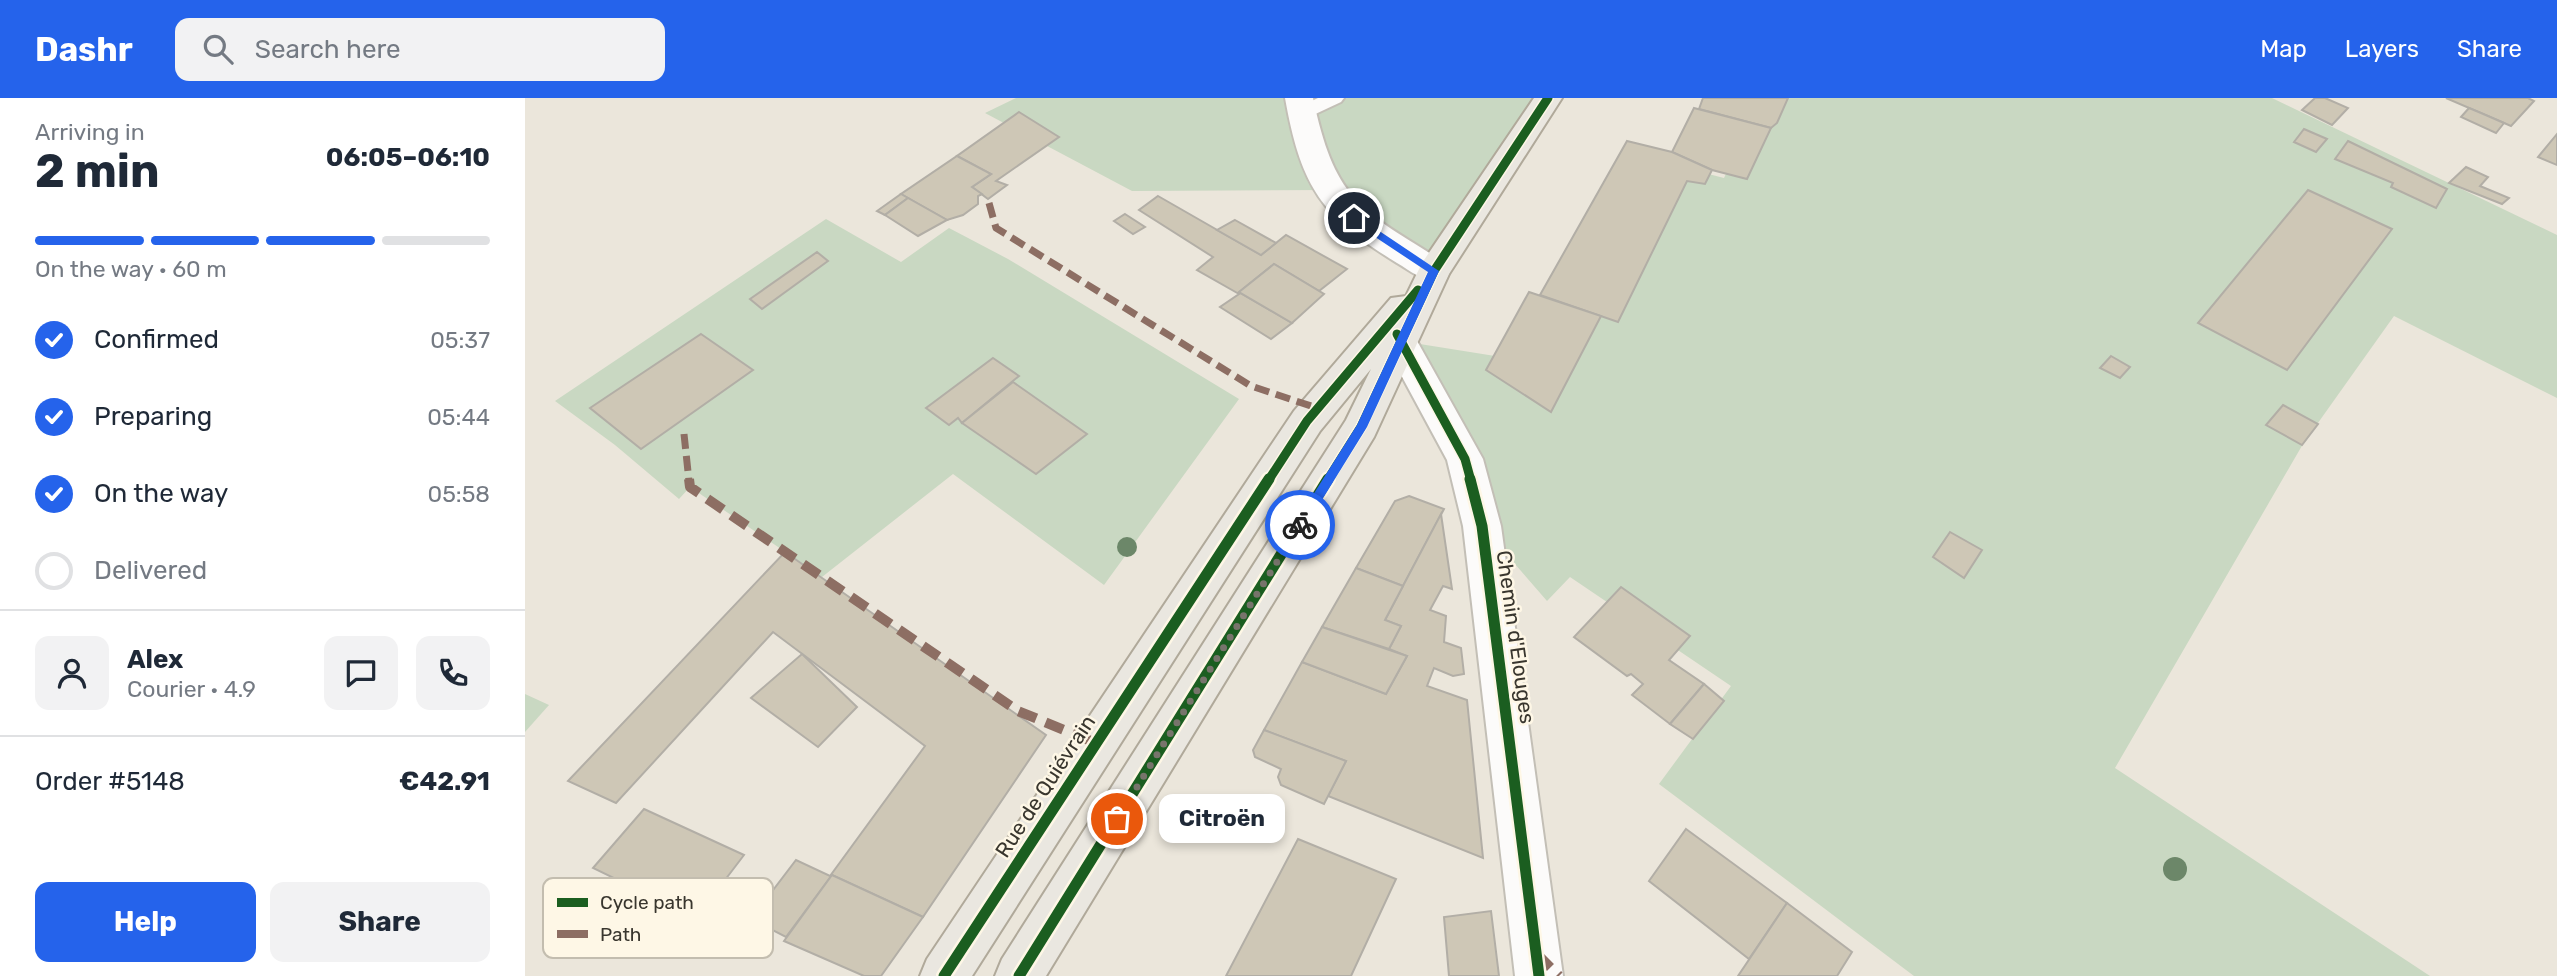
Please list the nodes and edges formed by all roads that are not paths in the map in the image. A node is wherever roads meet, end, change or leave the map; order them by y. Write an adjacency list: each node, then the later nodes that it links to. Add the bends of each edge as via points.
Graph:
1 (1334, 98): 3 (lane)
2 (1548, 98): 4 (main road)
3 (1300, 105): 4 (street, via 1315,162 1330,190 1354,218)
4 (1434, 271): 5 (main road)
5 (1395, 332): 6 (main road, Rue de Quiévrain, via 1312,415); 7 (main road, via 1361,427); 8 (street, Chemin d'Elouges, via 1465,459 1482,526)
6 (944, 976)
7 (1019, 976)
8 (1539, 976)

